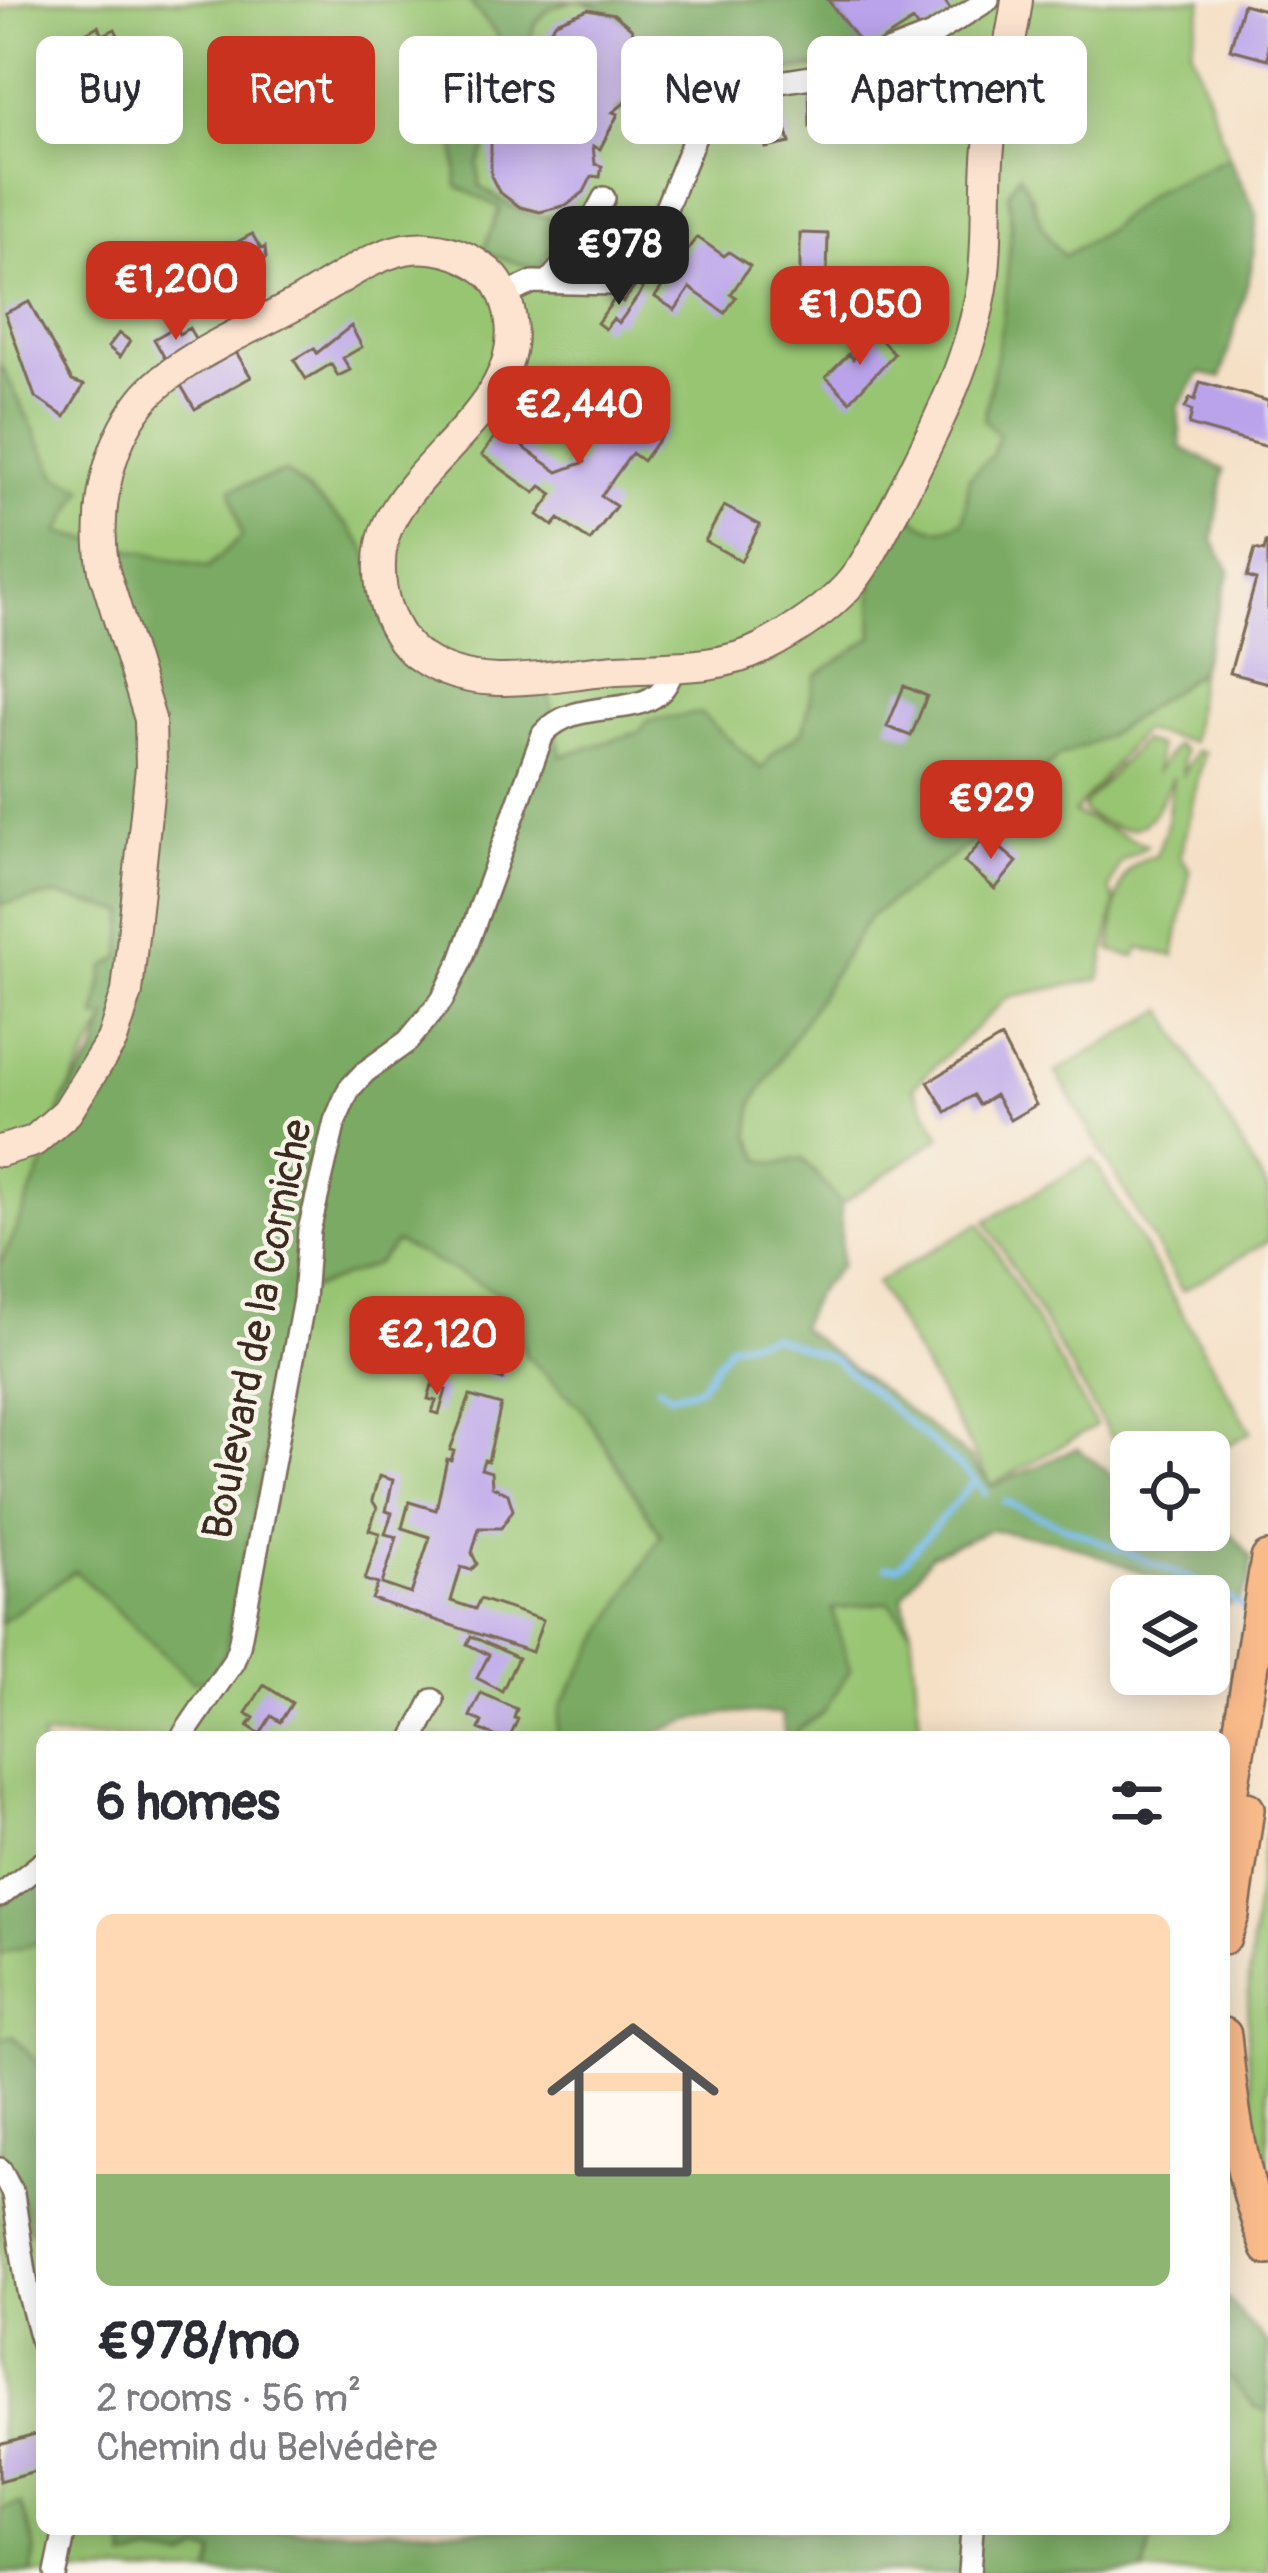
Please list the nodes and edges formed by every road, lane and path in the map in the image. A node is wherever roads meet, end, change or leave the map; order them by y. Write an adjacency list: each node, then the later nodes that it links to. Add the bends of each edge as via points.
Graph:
1 (988, 0): 4 (street, via 932,35 831,74 726,94 699,127 638,271 613,284)
2 (1017, 0): 6 (main road, via 993,123 987,246 972,332 957,383 871,553 835,599 758,651)
3 (604, 197): 4 (street)
4 (550, 280): 5 (street)
5 (505, 296): 6 (main road, via 512,332 504,372 401,502 382,539 380,579 393,625 422,658 488,680); 7 (main road, via 484,268 456,254 400,250 186,365 154,387 128,423 111,463 100,546 150,719 127,992 112,1040 67,1112 34,1141)
6 (673, 667): 11 (street, Boulevard de la Corniche, via 653,699 567,714 543,734 442,1000 408,1042 365,1072 342,1105 313,1208 304,1299 242,1632)
7 (0, 1151)
8 (1268, 1559): 13 (main road)
9 (1268, 1668): 13 (main road)
10 (433, 1700): 12 (street)
11 (193, 1731)
12 (417, 1731)
13 (1237, 1764): 14 (main road); 17 (main road)
14 (1230, 1801)
15 (36, 1868): 16 (street)
16 (0, 1896)
17 (1230, 1920)
18 (1230, 2083): 20 (main road, via 1246,2185)
19 (0, 2169): 21 (street, via 14,2194)
20 (1268, 2248)
21 (36, 2321)
22 (64, 2535): 24 (street)
23 (972, 2535): 25 (street)
24 (56, 2573)
25 (969, 2573)

